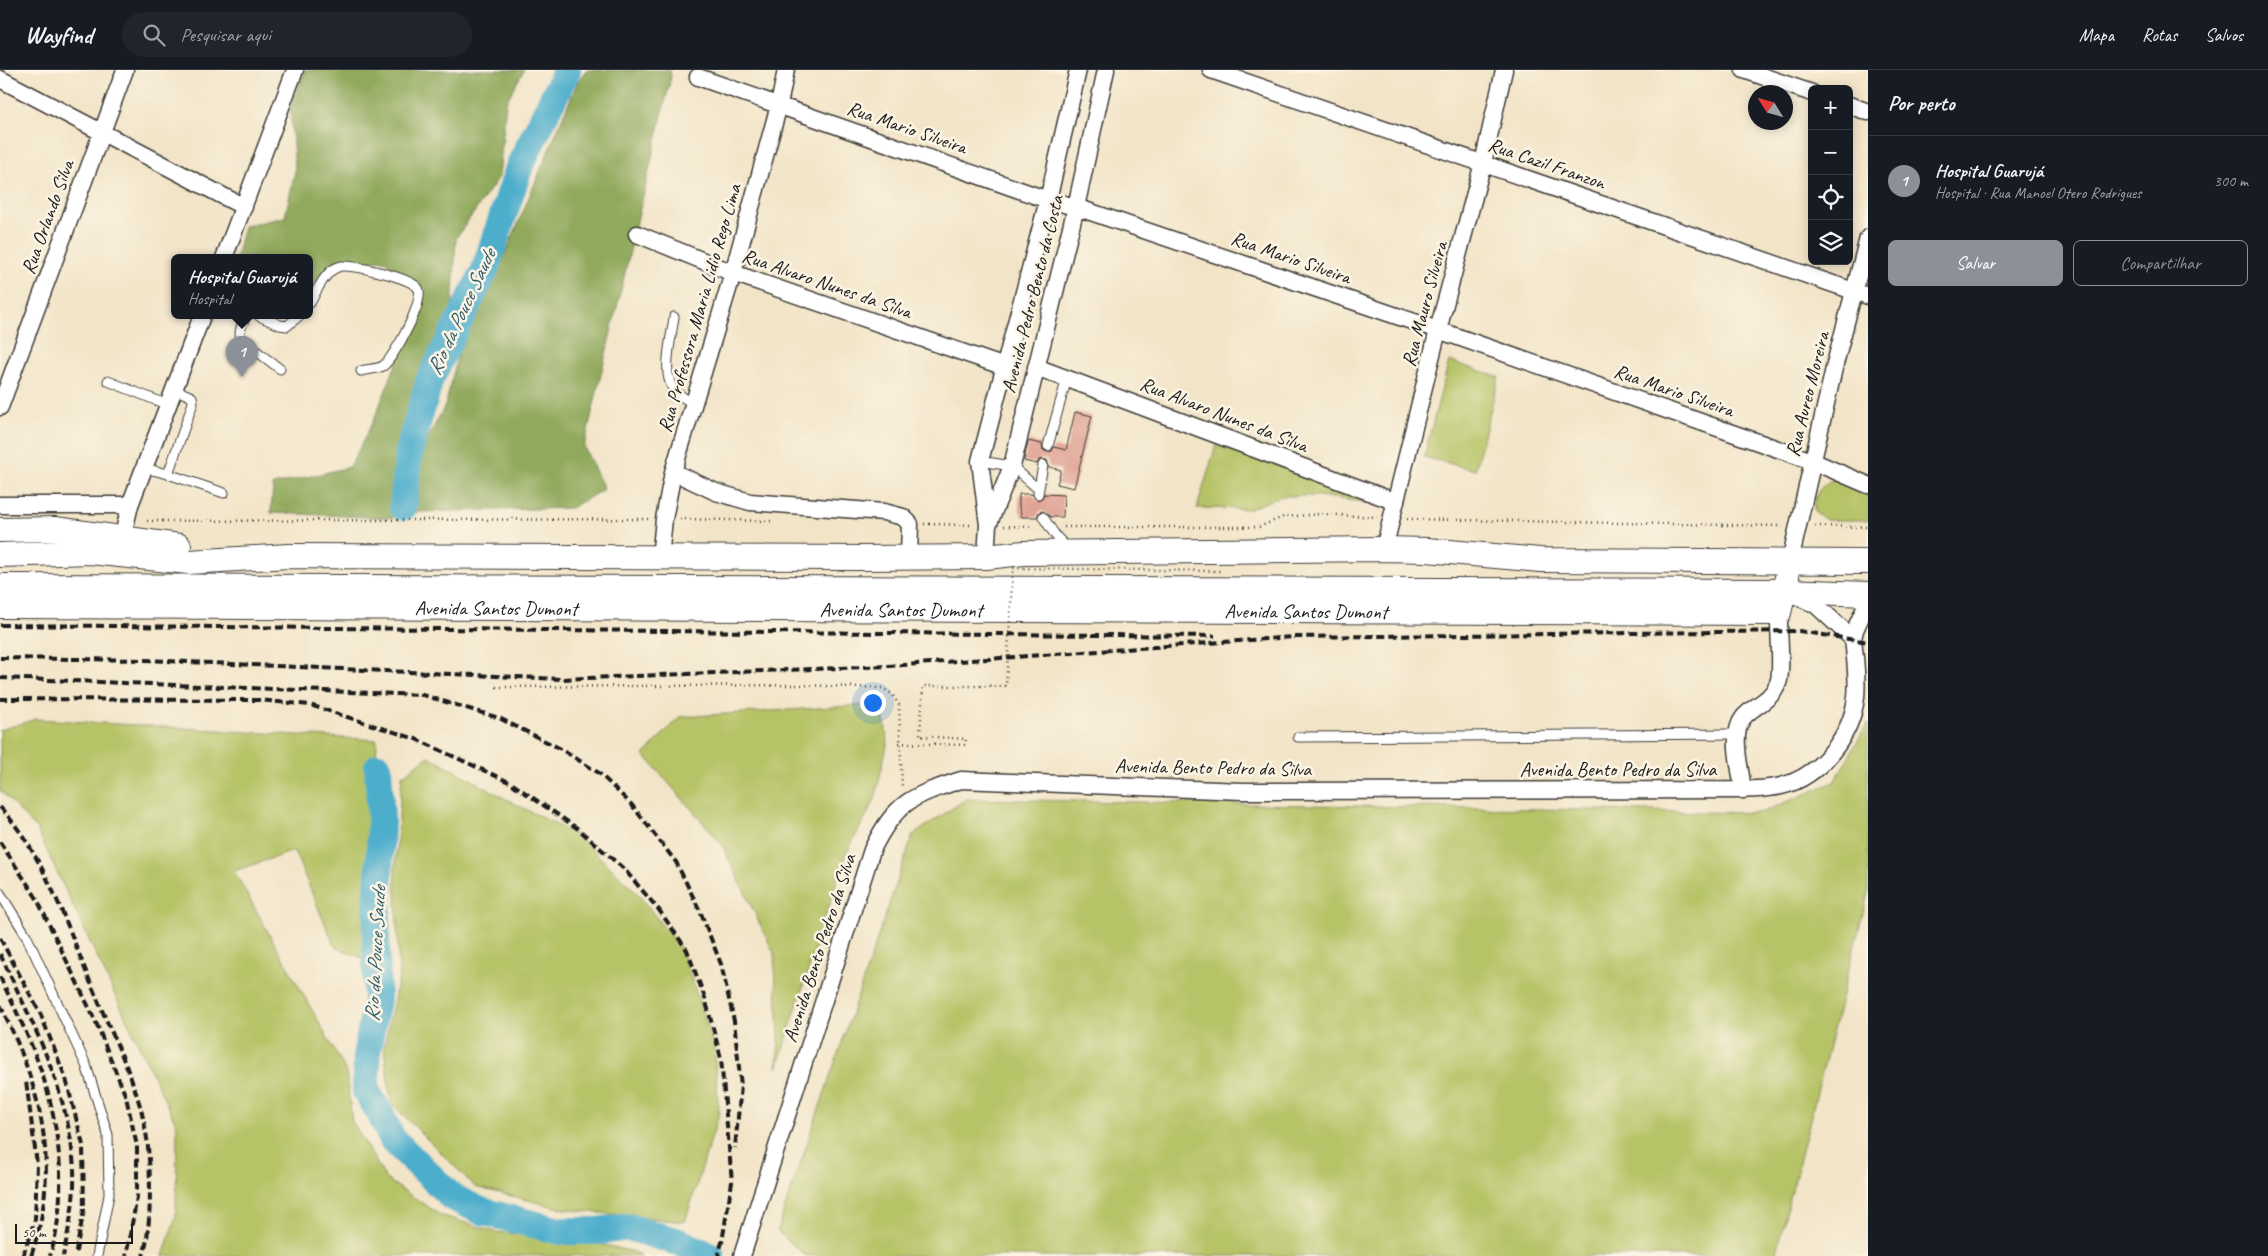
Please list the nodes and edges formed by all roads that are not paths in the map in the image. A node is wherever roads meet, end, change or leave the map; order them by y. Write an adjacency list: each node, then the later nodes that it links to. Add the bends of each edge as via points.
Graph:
1 (125, 70): 15 (street, Rua Orlando Silva)
2 (295, 70): 18 (street)
3 (786, 70): 12 (street, Rua Professora Maria Lidio Rego Lima)
4 (1078, 70): 17 (street, Avenida Pedro Bento da Costa)
5 (1106, 70): 19 (street, Avenida Pedro Bento da Costa)
6 (1211, 70): 16 (street, Rua Cazil Franzon)
7 (1504, 70): 16 (street, Rua Mauro Silveira)
8 (1744, 70): 11 (street)
9 (698, 76): 12 (street, Rua Mario Silveira)
10 (0, 79): 15 (street)
11 (1808, 92)
12 (779, 105): 17 (street, Rua Mario Silveira); 23 (street, Rua Professora Maria Lidio Rego Lima)
13 (1853, 106): 14 (street)
14 (1868, 112)
15 (101, 132): 18 (street); 41 (street, Rua Orlando Silva)
16 (1483, 163): 24 (street, Rua Cazil Franzon); 31 (street, Rua Mauro Silveira)
17 (1048, 200): 19 (street, Rua Mario Silveira); 32 (street, Avenida Pedro Bento da Costa)
18 (244, 207): 22 (street)
19 (1076, 207): 31 (street, Rua Mario Silveira); 33 (street, Avenida Pedro Bento da Costa)
20 (637, 234): 23 (street, Rua Alvaro Nunes da Silva)
21 (1868, 238): 24 (street, Rua Aureo Moreira)
22 (226, 254)
23 (733, 273): 32 (street, Rua Alvaro Nunes da Silva); 39 (street, Rua Professora Maria Lidio Rego Lima)
24 (1861, 294): 44 (street, Rua Aureo Moreira, via 1835,364)
25 (313, 298): 35 (lane, via 325,278 340,266 384,274 418,288 420,293 404,338 392,357 382,367)
26 (674, 316): 39 (lane, via 667,370 671,385 678,394)
27 (201, 319): 38 (street)
28 (245, 319): 34 (lane, via 240,330 242,340)
29 (267, 319): 30 (lane, via 287,326)
30 (295, 319)
31 (1438, 330): 44 (street, Rua Mario Silveira); 53 (street, Rua Mauro Silveira)
32 (1005, 366): 43 (street, Avenida Pedro Bento da Costa)
33 (1036, 367): 36 (street, Rua Alvaro Nunes da Silva); 45 (street, Avenida Pedro Bento da Costa)
34 (280, 370)
35 (361, 371)
36 (1066, 378): 42 (lane); 53 (street, Rua Alvaro Nunes da Silva)
37 (108, 381): 40 (lane)
38 (174, 389): 40 (street); 49 (lane, via 192,397 193,402)
39 (694, 404): 48 (street, Rua Professora Maria Lidio Rego Lima)
40 (168, 405): 47 (street)
41 (0, 407)
42 (1048, 446)
43 (980, 461): 45 (lane); 55 (street, Avenida Pedro Bento da Costa)
44 (1812, 461): 50 (street, Rua Mario Silveira); 64 (street, Rua Aureo Moreira)
45 (1012, 466): 46 (lane, via 1038,492); 55 (street, Avenida Pedro Bento da Costa)
46 (1044, 466)
47 (144, 468): 49 (lane); 57 (street)
48 (673, 472): 61 (street, via 716,492 750,502 884,512 903,517 910,524); 63 (street, Rua Professora Maria Lidio Rego Lima)
49 (168, 474): 51 (lane)
50 (1868, 485)
51 (224, 493)
52 (0, 506): 57 (street)
53 (1394, 510): 58 (street, Rua Mauro Silveira)
54 (1043, 517): 59 (lane)
55 (988, 525): 62 (street, Avenida Pedro Bento da Costa)
56 (0, 530): 57 (main road)
57 (124, 530): 60 (main road, via 90,552); 63 (main road, via 190,562 288,556)
58 (1384, 549): 59 (main road); 64 (main road, via 1540,560)
59 (1072, 552): 62 (main road)
60 (0, 555)
61 (909, 557): 62 (main road); 63 (main road)
62 (986, 557)
63 (660, 558)
64 (1790, 561): 65 (main road); 69 (main road)
65 (1868, 562)
66 (0, 586): 69 (main road, Avenida Santos Dumont)
67 (1868, 594): 69 (main road)
68 (1868, 601): 71 (street, Avenida Bento Pedro da Silva)
69 (1781, 602): 70 (main road, Avenida Santos Dumont); 71 (street, via 1816,604); 72 (street, via 1779,682 1766,702 1743,718)
70 (0, 606)
71 (1853, 639): 74 (street, Avenida Bento Pedro da Silva, via 1856,697 1845,732 1830,753 1819,765 1782,786)
72 (1738, 734): 73 (lane); 74 (street, via 1736,744)
73 (1298, 737)
74 (1743, 790): 76 (street, Avenida Bento Pedro da Silva, via 1243,791 962,780 928,791 903,804 883,827 872,850)
75 (0, 893): 77 (lane, via 26,935 86,1065 108,1135 109,1195)
76 (743, 1253)
77 (97, 1256)

